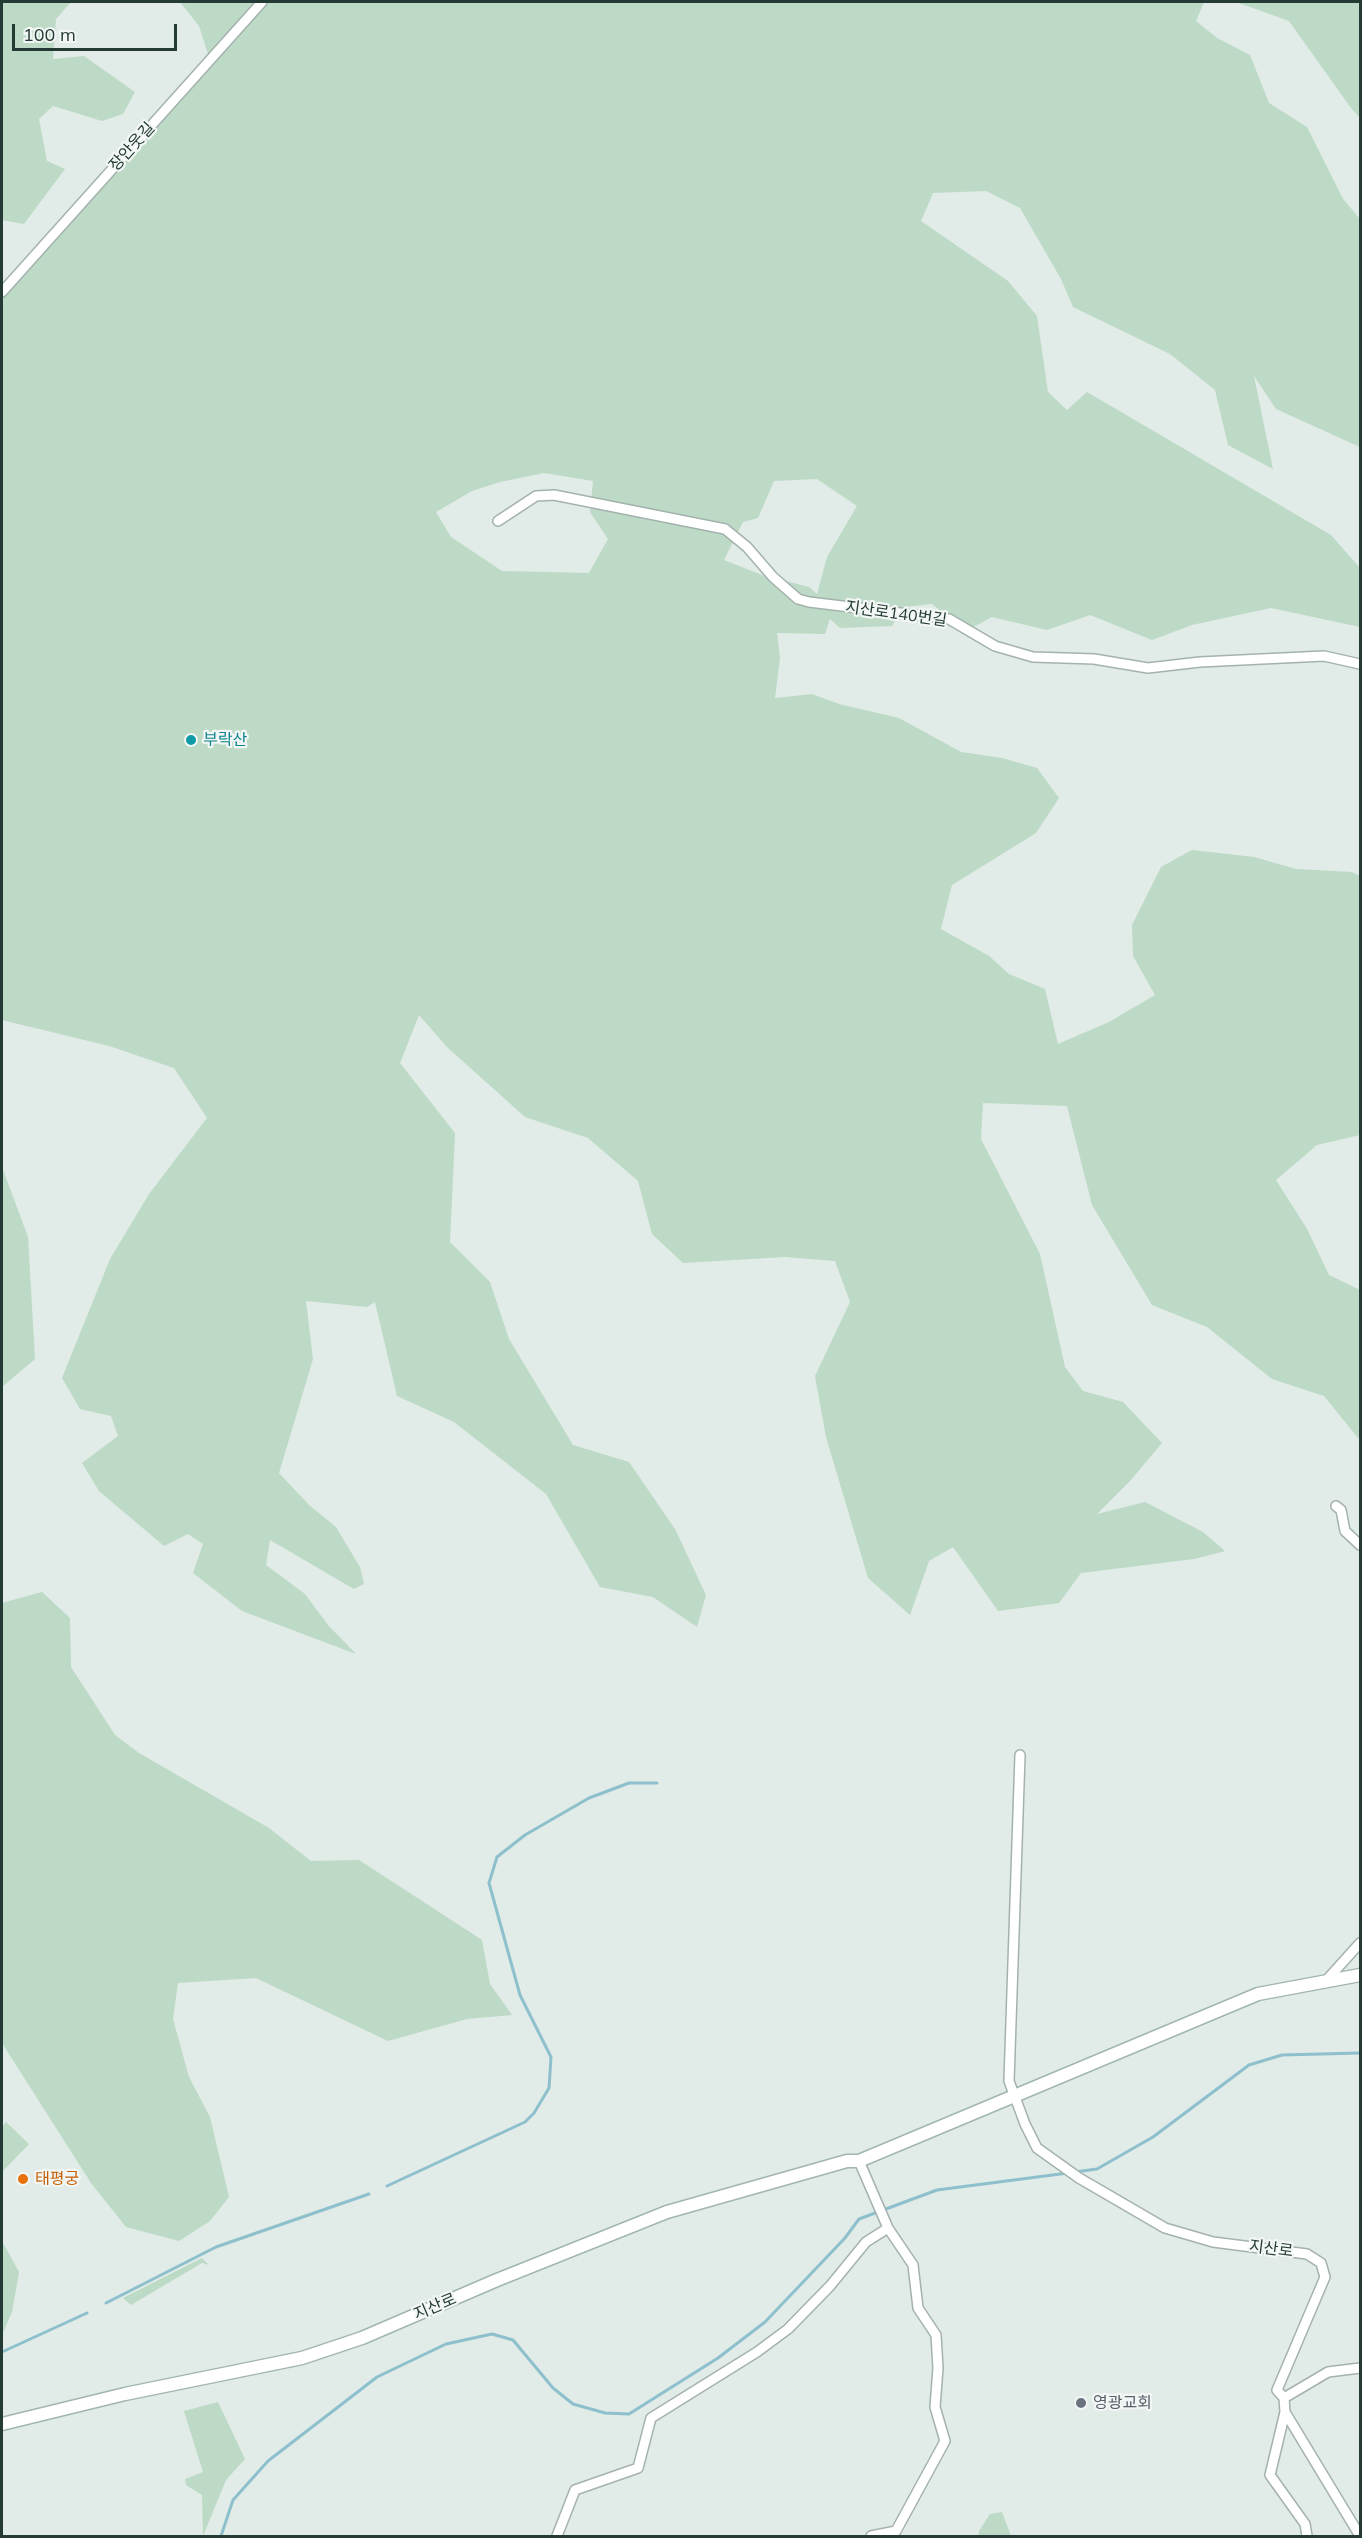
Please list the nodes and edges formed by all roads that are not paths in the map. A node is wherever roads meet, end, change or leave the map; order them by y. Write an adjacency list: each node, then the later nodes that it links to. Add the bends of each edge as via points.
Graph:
1 (262, 2): 2 (street, 장안웃길)
2 (2, 292)
3 (498, 521): 4 (street, 지산로140번길, via 536,496 554,495 725,529 798,599 949,620 995,646 1033,657 1094,659 1148,668 1324,656)
4 (1360, 664)
5 (1336, 1506): 6 (street, via 1341,1510 1345,1531)
6 (1360, 1545)
7 (1020, 1755): 11 (street, via 1010,2081)
8 (1360, 1942): 10 (street)
9 (1360, 1976): 10 (main road, 지산로)
10 (1323, 1983): 11 (main road, 지산로, via 1258,1994)
11 (1016, 2095): 12 (main road, 지산로); 15 (street, 지산로, via 1024,2124 1037,2148 1165,2229 1213,2242 1307,2253 1321,2263 1325,2277 1277,2390)
12 (859, 2161): 13 (street); 17 (main road, 지산로, via 847,2161 667,2212 362,2338 302,2358)
13 (888, 2228): 18 (street, via 866,2242 788,2329 651,2418 638,2468 575,2490); 19 (street, via 913,2265 918,2308 936,2336 934,2407 945,2441 896,2531)
14 (1360, 2368): 15 (street, via 1328,2372)
15 (1284, 2398): 16 (street, 지산로)
16 (1285, 2412): 20 (street, 지산로, via 1270,2475 1305,2524); 21 (street)
17 (2, 2424)
18 (557, 2536)
19 (871, 2536)
20 (1307, 2536)
21 (1360, 2536)

